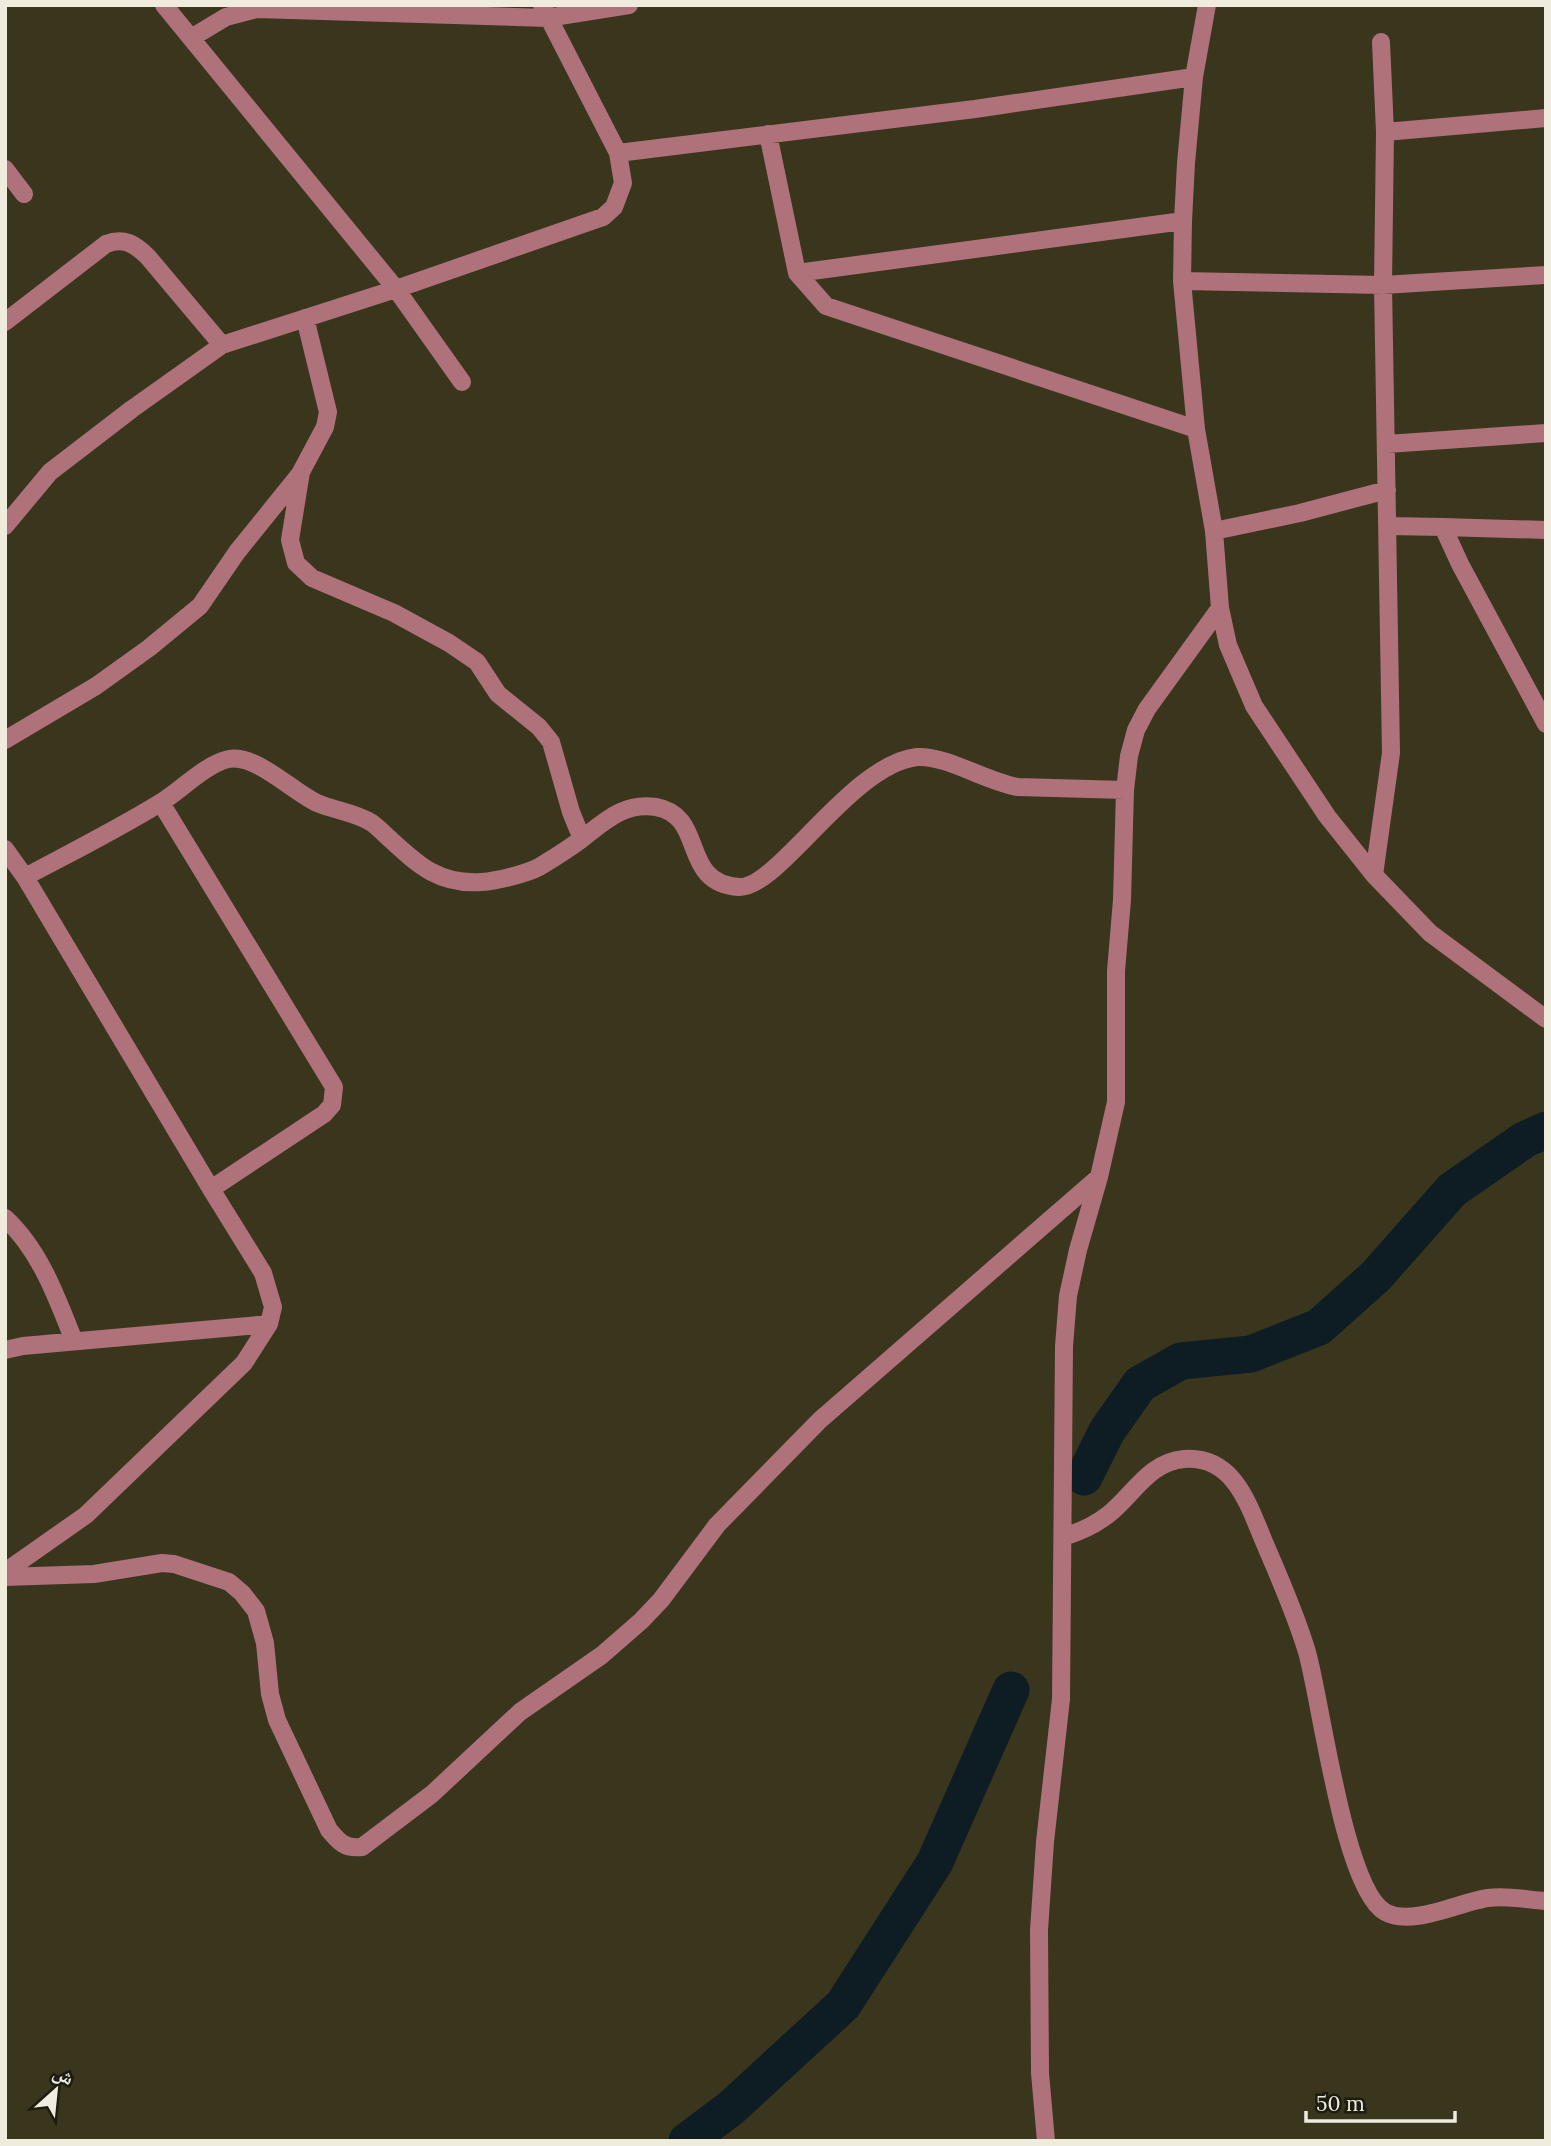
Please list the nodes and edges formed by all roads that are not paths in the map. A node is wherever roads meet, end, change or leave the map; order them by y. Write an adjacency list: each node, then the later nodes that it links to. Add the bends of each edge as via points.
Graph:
1 (164, 5): 5 (street)
2 (629, 5): 4 (street)
3 (1207, 5): 7 (street)
4 (544, 11): 5 (street, via 257,9 226,18); 11 (street)
5 (191, 38): 19 (street)
6 (1381, 42): 9 (street)
7 (1194, 77): 10 (street); 14 (street)
8 (1546, 118): 9 (street)
9 (1385, 132): 18 (street)
10 (768, 134): 11 (street); 15 (street)
11 (618, 153): 19 (street, via 624,183 614,208 603,218)
12 (5, 169): 13 (street)
13 (24, 194)
14 (1182, 221): 15 (street); 17 (street)
15 (797, 273): 24 (street, via 825,306 842,313)
16 (1546, 275): 18 (street)
17 (1182, 281): 18 (street); 24 (street)
18 (1383, 285): 26 (street)
19 (396, 289): 20 (street); 23 (street)
20 (305, 318): 22 (street); 27 (street, via 328,412)
21 (5, 322): 22 (street, via 106,244 122,240 148,257)
22 (222, 345): 29 (street, via 50,472)
23 (462, 382)
24 (1196, 429): 33 (street)
25 (1546, 433): 26 (street)
26 (1387, 444): 28 (street)
27 (301, 472): 36 (street, via 200,606 96,686); 39 (street, via 290,540 296,563 322,584 394,613 477,662 498,694 551,742)
28 (1387, 490): 30 (street); 33 (street)
29 (5, 526)
30 (1388, 526): 31 (street); 41 (street, via 1391,753)
31 (1443, 527): 32 (street); 35 (street)
32 (1546, 530)
33 (1214, 531): 34 (street)
34 (1220, 608): 37 (street, via 1147,709 1133,743); 41 (street, via 1228,645 1254,706 1327,816)
35 (1546, 724)
36 (5, 740)
37 (1125, 790): 39 (street, via 1002,785 942,760 916,757 862,783 777,865 747,886 727,885 710,876 700,865 686,826 658,807 622,810); 44 (street, via 1116,971 1116,1102)
38 (161, 803): 39 (street, via 215,765 238,758 260,766 317,802 358,815 420,865 460,883 486,882 536,869); 42 (street); 45 (street, via 334,1087 332,1105 324,1114)
39 (582, 839)
40 (5, 849): 42 (street)
41 (1374, 875): 43 (street, via 1430,933)
42 (25, 877): 45 (street)
43 (1546, 1019)
44 (1099, 1177): 50 (street, via 1068,1296); 51 (street, via 820,1420 717,1525 641,1621 602,1655 520,1712 432,1794 362,1847 341,1844 329,1830 278,1720 256,1611 229,1582 162,1563 94,1574)
45 (211, 1189): 47 (street, via 263,1273 273,1307)
46 (5, 1218): 48 (street, via 19,1231 43,1270)
47 (269, 1324): 48 (street); 51 (street, via 244,1363 86,1515)
48 (74, 1341): 49 (street)
49 (5, 1350)
50 (1063, 1537): 52 (street, via 1083,1531 1110,1513 1146,1476 1174,1460 1188,1458 1220,1468 1247,1500 1304,1644 1349,1841 1360,1875 1377,1905 1392,1915 1407,1916 1490,1897); 53 (street, via 1061,1699 1039,1930 1040,2073)
51 (5, 1575)
52 (1546, 1901)
53 (1046, 2141)

